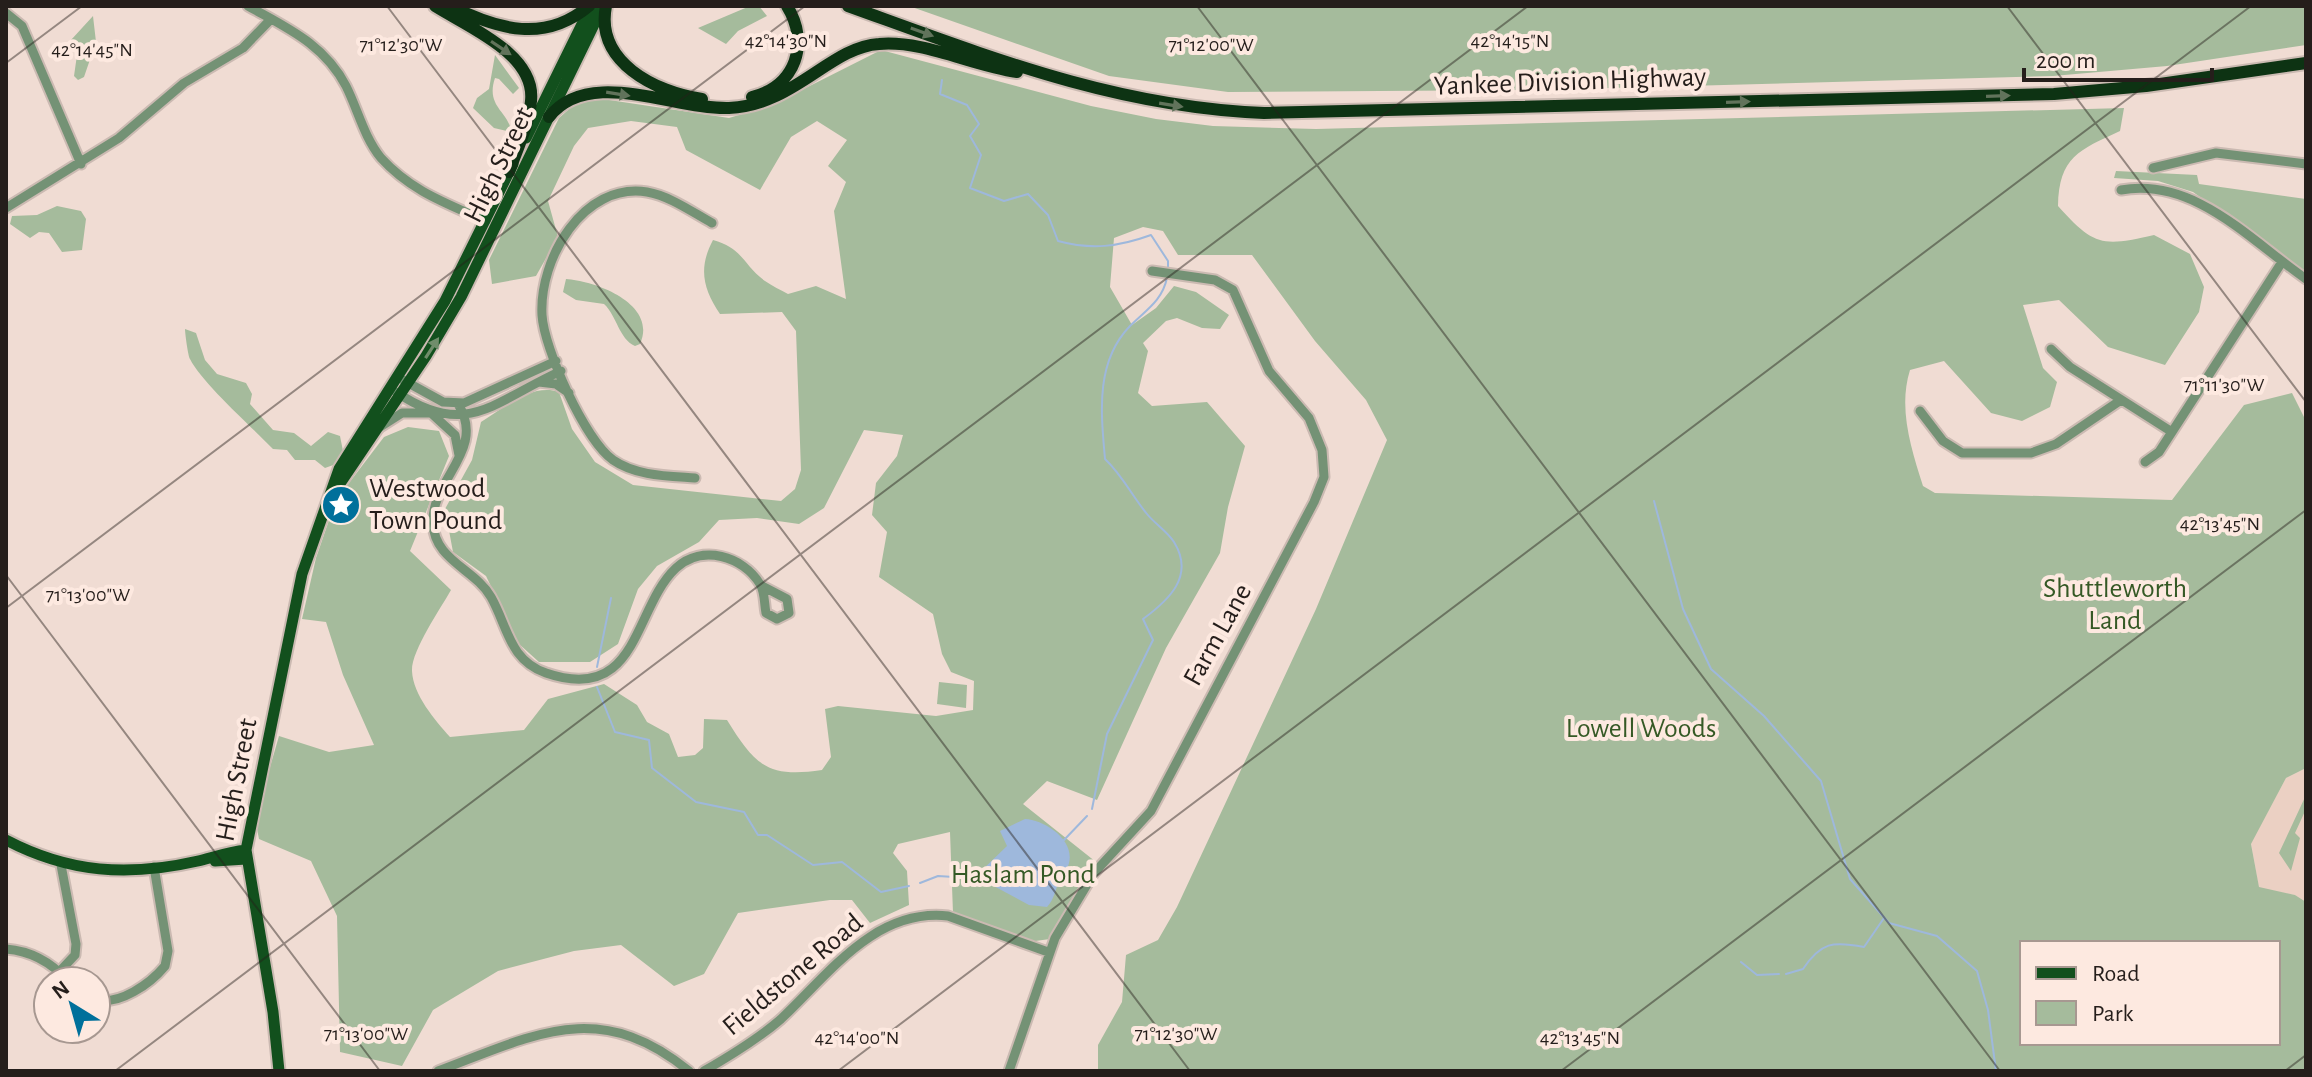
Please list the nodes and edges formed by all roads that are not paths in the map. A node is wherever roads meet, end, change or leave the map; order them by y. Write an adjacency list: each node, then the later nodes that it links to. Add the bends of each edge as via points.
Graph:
1 (248, 6): 9 (street)
2 (435, 6): 16 (highway, one-way to 16, via 511,55 527,75 531,107)
3 (451, 6): 4 (highway, via 495,23 541,30 567,23)
4 (590, 6): 16 (main road, High Street)
5 (604, 6): 6 (highway, via 609,43 631,70 675,93 719,100 761,94 790,72 799,40); 12 (main road, High Street)
6 (787, 6)
7 (848, 6): 11 (highway, Yankee Division Highway, one-way to 11)
8 (6, 13): 13 (street, via 22,26)
9 (271, 19): 13 (street, via 243,48 184,83); 19 (street, via 313,43 334,67 374,149 401,177 427,195)
10 (2306, 63): 11 (highway, Yankee Division Highway, one-way to 10, via 1171,105 1287,114 2042,94)
11 (1047, 77): 12 (highway, one-way to 11, via 567,100 591,91 704,107 754,104 789,92 855,50 877,44 900,44)
12 (549, 117): 29 (main road, High Street, one-way to 12, via 461,297)
13 (81, 164): 18 (street)
14 (2306, 164): 15 (street, via 2216,153)
15 (2153, 168)
16 (509, 172): 19 (main road, High Street)
17 (2121, 190): 21 (street, via 2155,187 2188,195)
18 (6, 208)
19 (486, 221): 29 (main road, High Street)
20 (712, 223): 24 (street, via 664,198 639,192 612,195 586,209 568,232 546,281 542,303)
21 (2282, 262): 23 (street); 38 (street)
22 (1152, 271): 50 (street, Farm Lane, via 1225,284 1233,290 1269,371 1309,418 1322,450 1324,477 1151,811 1094,873)
23 (2306, 279)
24 (547, 338): 26 (street); 28 (street, via 545,354)
25 (2051, 349): 33 (street)
26 (556, 361): 27 (street); 28 (street)
27 (561, 371): 30 (street); 32 (street)
28 (528, 372): 34 (street)
29 (403, 380): 31 (main road, High Street); 34 (street, via 433,398)
30 (532, 384): 32 (street, via 551,383); 37 (street)
31 (396, 392): 36 (street); 39 (main road, High Street); 43 (main road, High Street, via 343,461)
32 (570, 393): 42 (street, via 586,431 614,461 645,473)
33 (2121, 400): 35 (street, via 2056,444 2031,453 1962,453 1943,441); 38 (street)
34 (458, 404): 37 (street)
35 (1920, 411)
36 (431, 413): 37 (street); 39 (street, via 398,415); 41 (street, via 455,435)
37 (464, 416): 41 (street, via 466,443)
38 (2172, 432): 40 (street)
39 (372, 436): 43 (main road, High Street)
40 (2145, 462)
41 (457, 466): 44 (street, via 435,512 437,537 452,561 491,597 514,651 535,669 571,678 591,677 615,665 638,638 666,581 695,558 711,555 740,562)
42 (695, 478)
43 (326, 503): 46 (main road, High Street, via 302,574)
44 (762, 586)
45 (6, 840): 47 (main road)
46 (246, 855): 48 (main road); 54 (main road, High Street)
47 (61, 865): 48 (main road, via 102,870); 52 (street, via 76,944)
48 (154, 867): 53 (street, via 168,951 165,966 128,995)
49 (6, 949): 51 (street, via 25,950)
50 (1048, 952): 57 (street, Fieldstone Road, via 948,916 900,919 855,947 778,1021); 58 (street, Farm Lane)
51 (50, 965)
52 (66, 965)
53 (112, 1000)
54 (279, 1071)
55 (438, 1071): 56 (street, via 552,1029 582,1026 624,1034 673,1057)
56 (689, 1071)
57 (704, 1071)
58 (1009, 1071)

